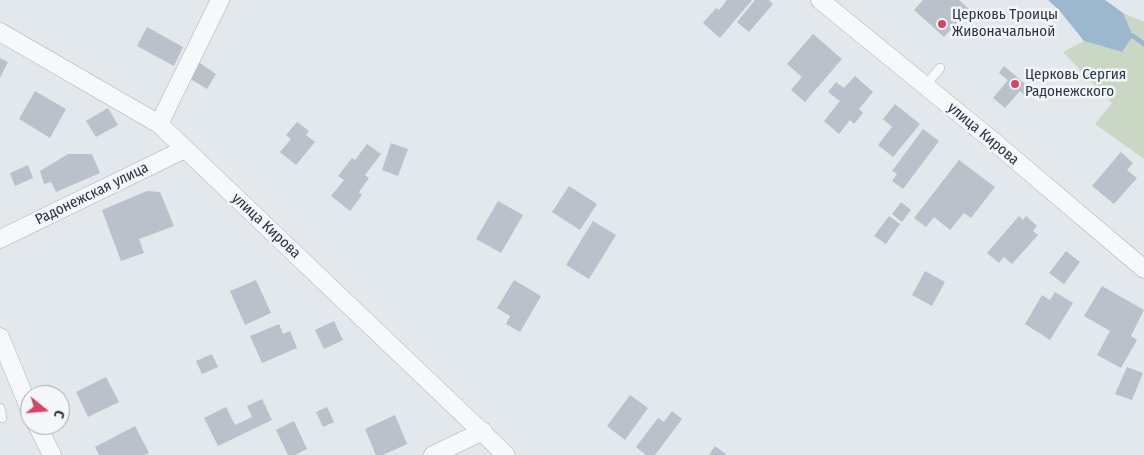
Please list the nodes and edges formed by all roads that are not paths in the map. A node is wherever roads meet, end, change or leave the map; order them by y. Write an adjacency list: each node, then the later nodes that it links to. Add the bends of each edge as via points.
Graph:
1 (220, 0): 6 (street)
2 (820, 0): 5 (street, улица Кирова)
3 (0, 32): 6 (street, улица Кирова)
4 (940, 68): 5 (lane)
5 (925, 86): 9 (street, улица Кирова)
6 (159, 124): 7 (street, улица Кирова)
7 (185, 149): 8 (street, Радонежская улица); 14 (street, улица Кирова)
8 (0, 239)
9 (1144, 269)
10 (0, 337): 11 (street)
11 (20, 386)
12 (0, 408): 13 (lane)
13 (2, 418)
14 (483, 431): 17 (street); 18 (street, улица Кирова)
15 (42, 435): 16 (street)
16 (52, 455)
17 (433, 455)
18 (506, 455)

